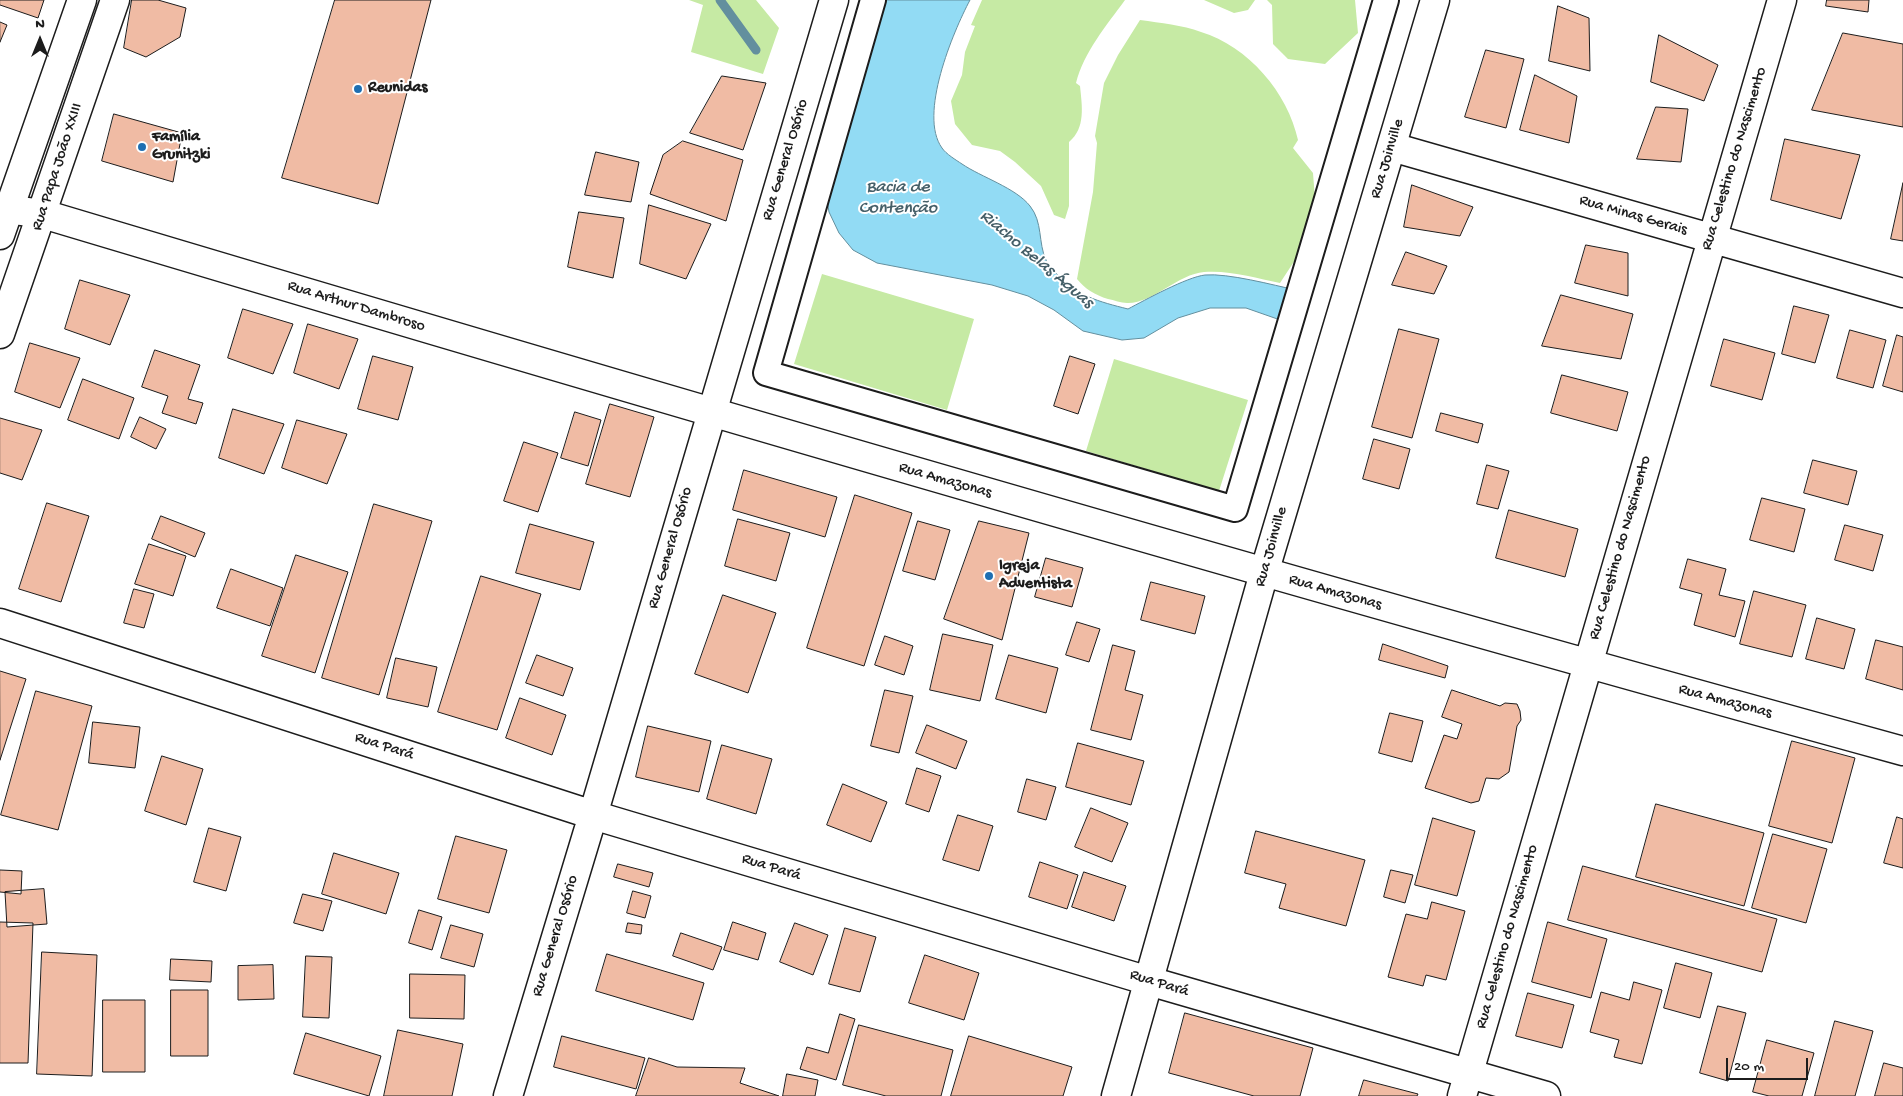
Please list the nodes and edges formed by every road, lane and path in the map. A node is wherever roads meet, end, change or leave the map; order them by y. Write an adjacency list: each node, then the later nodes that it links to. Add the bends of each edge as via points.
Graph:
1 (82, 0): 8 (street, Rua Papa João XXIII)
2 (115, 0): 9 (street, Rua Papa João XXIII)
3 (834, 0): 16 (street, Rua General Osório)
4 (873, 0): 5 (street, via 766,373 1235,509)
5 (1386, 0)
6 (1435, 0): 10 (street, Rua Joinville)
7 (1782, 0): 13 (street, Rua Celestino do Nascimento)
8 (53, 85): 9 (street); 12 (street, Rua Papa João XXIII)
9 (82, 94): 11 (street, Rua Papa João XXIII)
10 (1392, 147): 13 (street, Rua Minas Gerais); 17 (street, Rua Joinville)
11 (43, 214): 12 (street, Rua Arthur Dambroso); 15 (street, Rua Papa João XXIII); 16 (street, Rua Arthur Dambroso)
12 (3, 218)
13 (1711, 239): 14 (street, Rua Minas Gerais); 19 (street, Rua Celestino do Nascimento)
14 (1903, 293)
15 (0, 334)
16 (710, 414): 17 (street, Rua Amazonas); 21 (street, Rua General Osório)
17 (1264, 573): 19 (street, Rua Amazonas); 22 (street, Rua Joinville)
18 (0, 623): 21 (street, Rua Pará)
19 (1587, 664): 20 (street, Rua Amazonas); 23 (street, Rua Celestino do Nascimento)
20 (1903, 751)
21 (594, 815): 22 (street, Rua Pará); 24 (street, Rua General Osório)
22 (1149, 981): 23 (street, Rua Pará); 25 (street, Rua Joinville)
23 (1465, 1085): 26 (street, Rua Pará)
24 (508, 1096)
25 (1116, 1096)
26 (1546, 1096)

